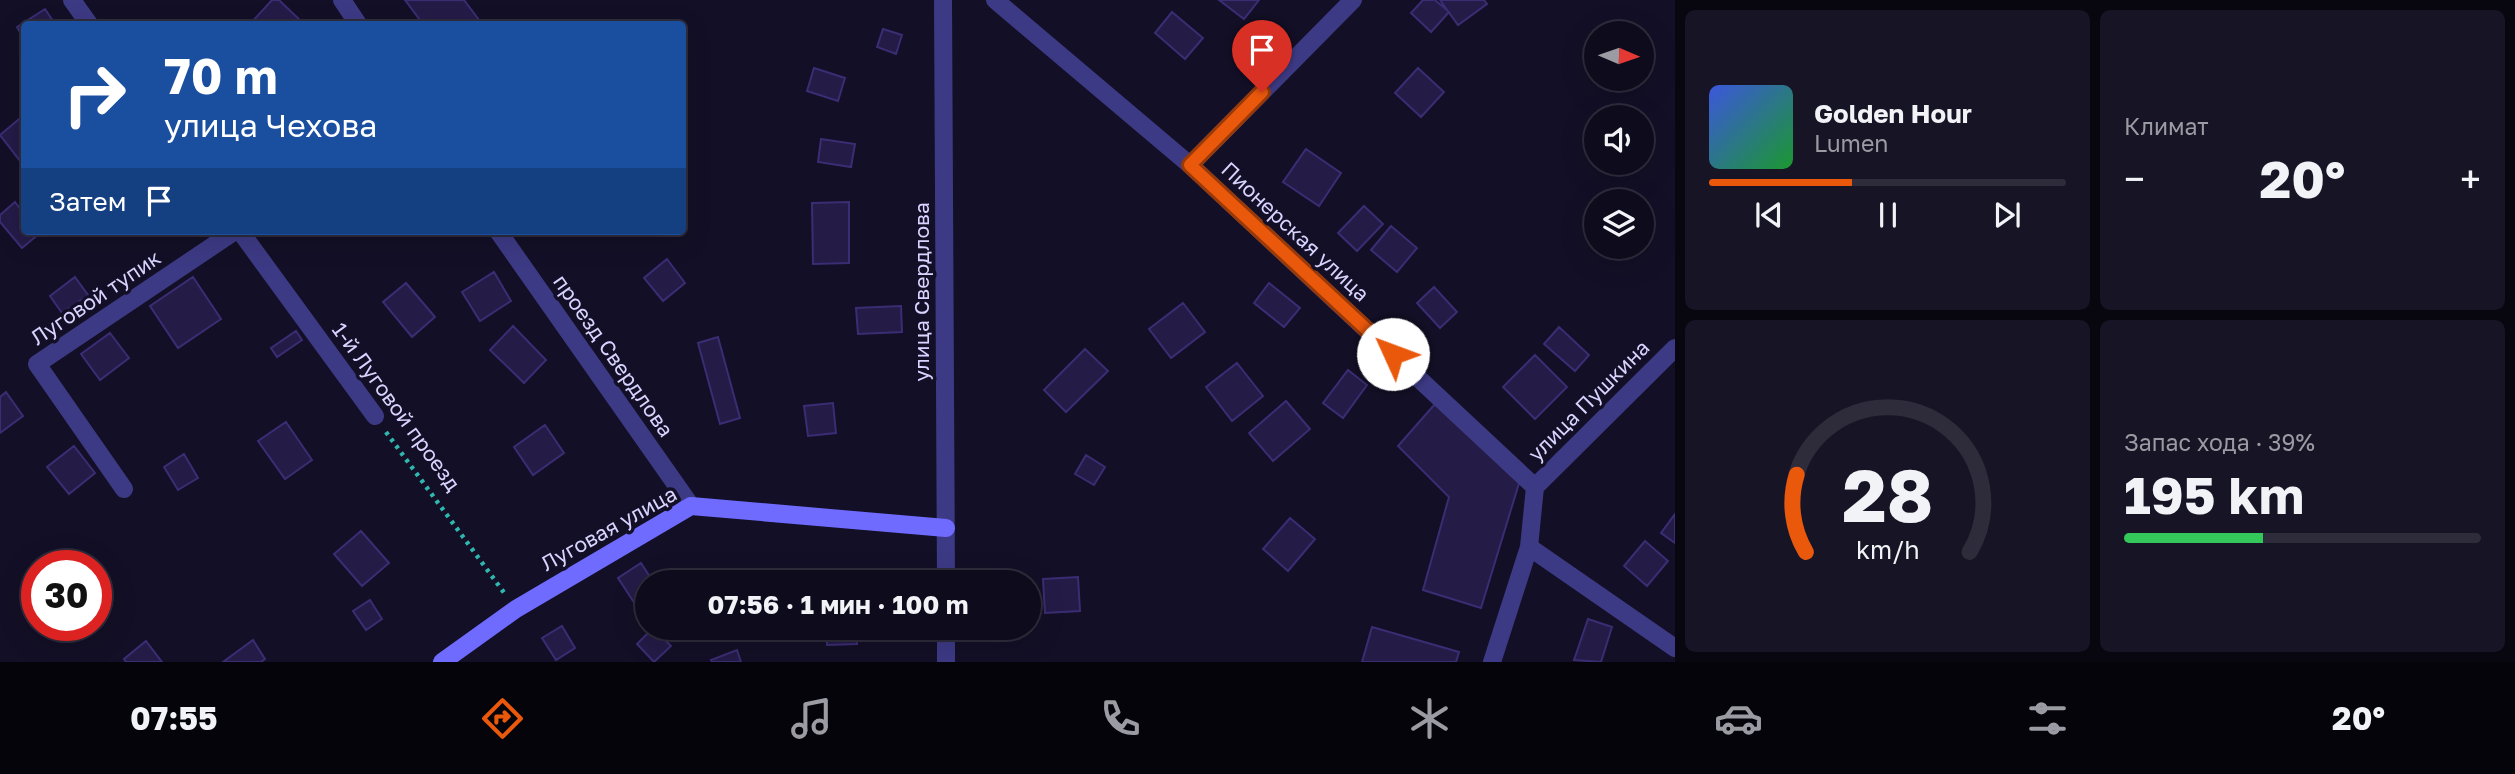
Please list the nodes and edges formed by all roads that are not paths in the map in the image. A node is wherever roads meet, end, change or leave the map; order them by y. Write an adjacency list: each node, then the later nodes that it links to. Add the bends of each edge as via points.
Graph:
1 (72, 0): 6 (street)
2 (342, 0): 7 (street)
3 (943, 0): 17 (street, улица Свердлова)
4 (995, 0): 8 (street, Пионерская улица)
5 (1353, 0): 8 (street)
6 (87, 21)
7 (356, 21)
8 (1190, 165): 14 (street, Пионерская улица)
9 (231, 235): 15 (street, Луговой тупик, via 37,364)
10 (240, 235): 13 (street, 1-й Луговой проезд)
11 (502, 235): 16 (street, проезд Свердлова)
12 (1675, 348): 14 (street, улица Пушкина)
13 (375, 416)
14 (1535, 487): 18 (street)
15 (124, 489)
16 (691, 506): 17 (street, Луговая улица); 22 (street, Луговая улица, via 516,609)
17 (946, 528): 19 (street, улица Свердлова)
18 (1529, 547): 21 (street); 24 (street)
19 (946, 570)
20 (946, 640): 23 (street)
21 (1675, 648)
22 (442, 662)
23 (946, 662)
24 (1492, 662)

